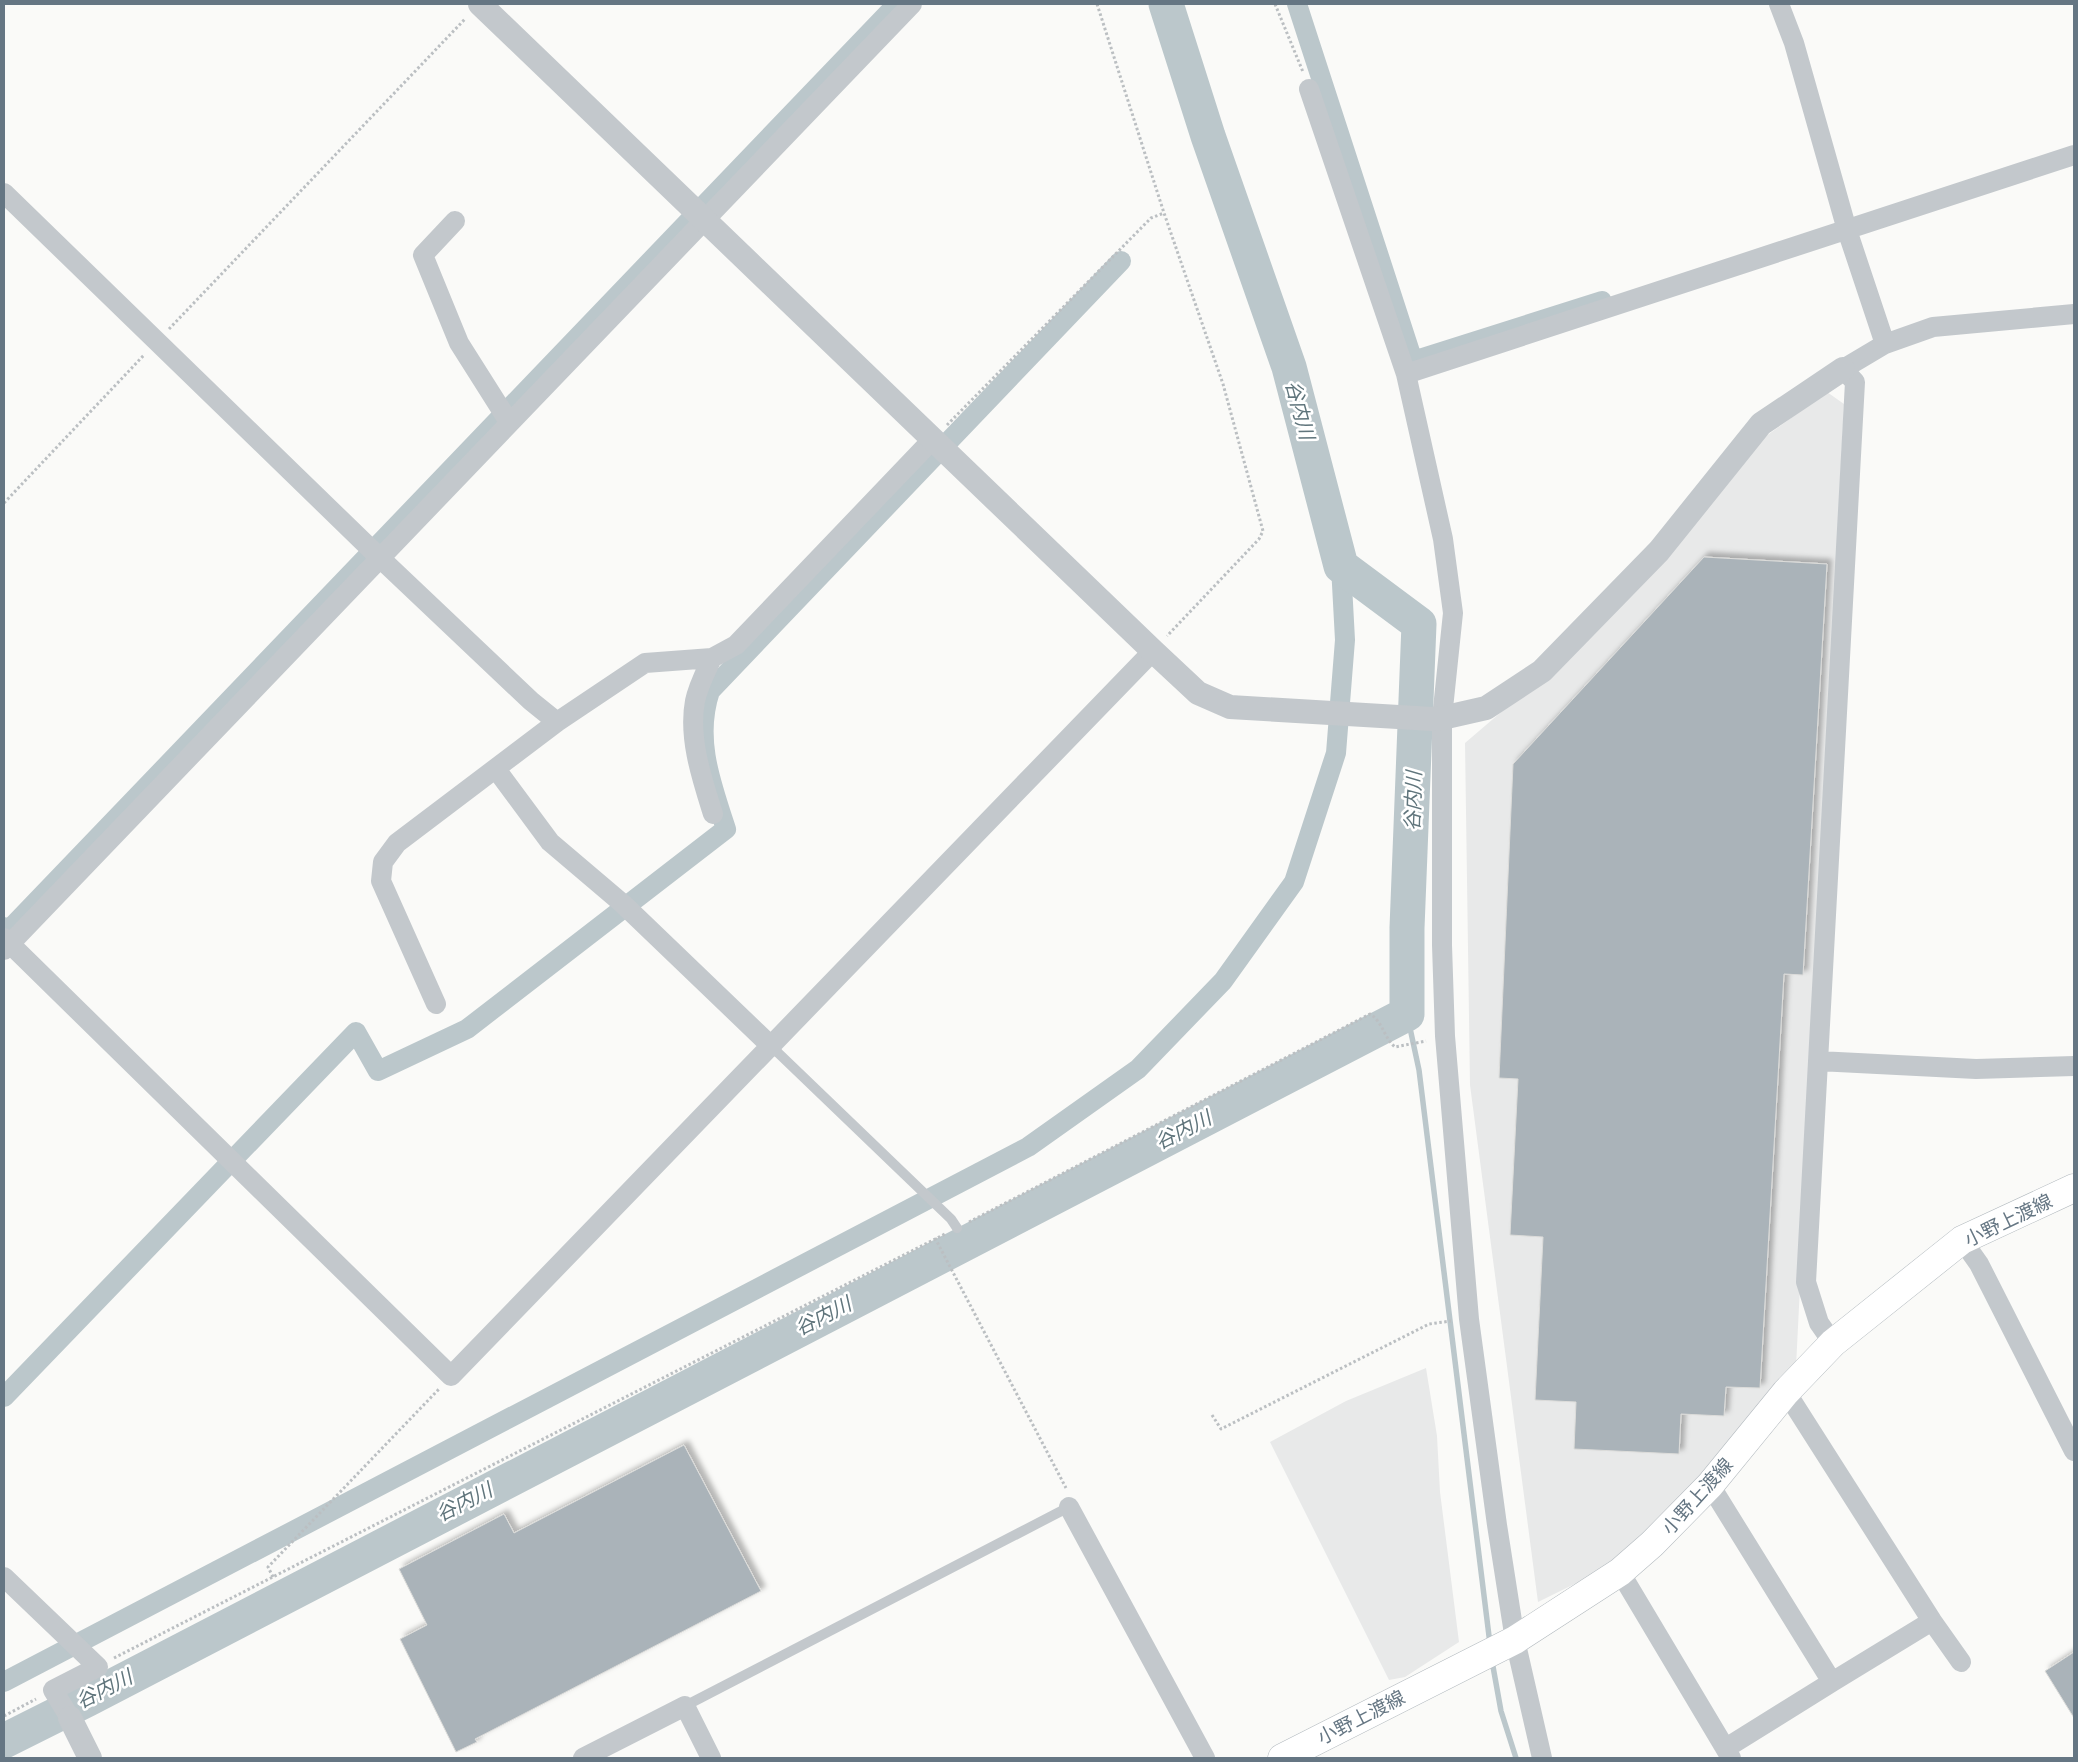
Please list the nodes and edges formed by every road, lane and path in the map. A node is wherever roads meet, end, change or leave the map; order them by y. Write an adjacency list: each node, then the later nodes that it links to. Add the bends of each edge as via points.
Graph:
1 (912, 4): 10 (street)
2 (1097, 4): 9 (path)
3 (1275, 4): 6 (path)
4 (1779, 4): 12 (street, via 1794,43)
5 (472, 11): 10 (street); 14 (path)
6 (1309, 89): 17 (street)
7 (2074, 155): 12 (street)
8 (4, 193): 14 (street)
9 (1164, 213): 19 (path, via 1151,218); 22 (path, via 1223,384 1263,531)
10 (704, 219): 18 (street); 19 (street)
11 (454, 221): 18 (street, via 422,255 459,343)
12 (1847, 230): 15 (street); 17 (street)
13 (2074, 314): 15 (street, via 1933,327)
14 (157, 341): 20 (path); 21 (street)
15 (1885, 344): 16 (street)
16 (1843, 369): 24 (street, via 1761,424 1658,551 1542,671 1486,708); 32 (street, via 1855,382)
17 (1406, 374): 24 (street, via 1443,539 1453,613)
18 (509, 422): 21 (street)
19 (932, 440): 22 (street); 23 (street, via 736,645)
20 (4, 503)
21 (379, 557): 25 (street); 28 (street)
22 (1152, 651): 24 (street, via 1198,693 1230,707); 31 (street)
23 (712, 658): 25 (street, via 645,663); 27 (street, via 695,701 694,728 699,768)
24 (1437, 719): 50 (street, via 1446,1036 1469,1319)
25 (557, 722): 26 (street)
26 (496, 769): 29 (street, via 396,843 383,862 381,881); 31 (street, via 550,842 623,904)
27 (713, 814)
28 (6, 944): 40 (street)
29 (436, 1004)
30 (1435, 1039): 35 (path, via 1395,1047 1377,1018 1370,1014)
31 (772, 1046): 35 (lane); 40 (street)
32 (1818, 1061): 33 (street, via 1976,1068); 39 (street, via 1806,1282 1819,1323)
33 (2074, 1066)
34 (2074, 1188): 37 (main road, 小野上渡線)
35 (957, 1228): 36 (path)
36 (935, 1238): 45 (path); 48 (path)
37 (1962, 1240): 39 (main road, 小野上渡線); 43 (street, via 1979,1264)
38 (1440, 1323): 42 (path, via 1429,1324 1221,1429)
39 (1833, 1343): 41 (main road, 小野上渡線)
40 (451, 1376): 48 (path, via 268,1567)
41 (1786, 1392): 44 (main road, 小野上渡線); 49 (street)
42 (1212, 1415)
43 (2074, 1451)
44 (1710, 1485): 46 (main road, 小野上渡線); 53 (street)
45 (1071, 1506): 55 (lane); 62 (street)
46 (1620, 1572): 50 (main road, 小野上渡線); 58 (street)
47 (4, 1577): 52 (street)
48 (273, 1577): 52 (path)
49 (1932, 1621): 51 (street); 53 (street)
50 (1515, 1640): 63 (main road, 小野上渡線, via 1410,1688); 64 (street)
51 (1961, 1662)
52 (98, 1667): 54 (street)
53 (1832, 1682): 58 (street)
54 (55, 1694): 56 (path); 57 (street)
55 (685, 1706): 60 (street); 61 (street)
56 (4, 1716)
57 (70, 1718): 59 (street)
58 (1729, 1753)
59 (90, 1758)
60 (583, 1758)
61 (712, 1758)
62 (1205, 1758)
63 (1282, 1758)
64 (1542, 1758)

